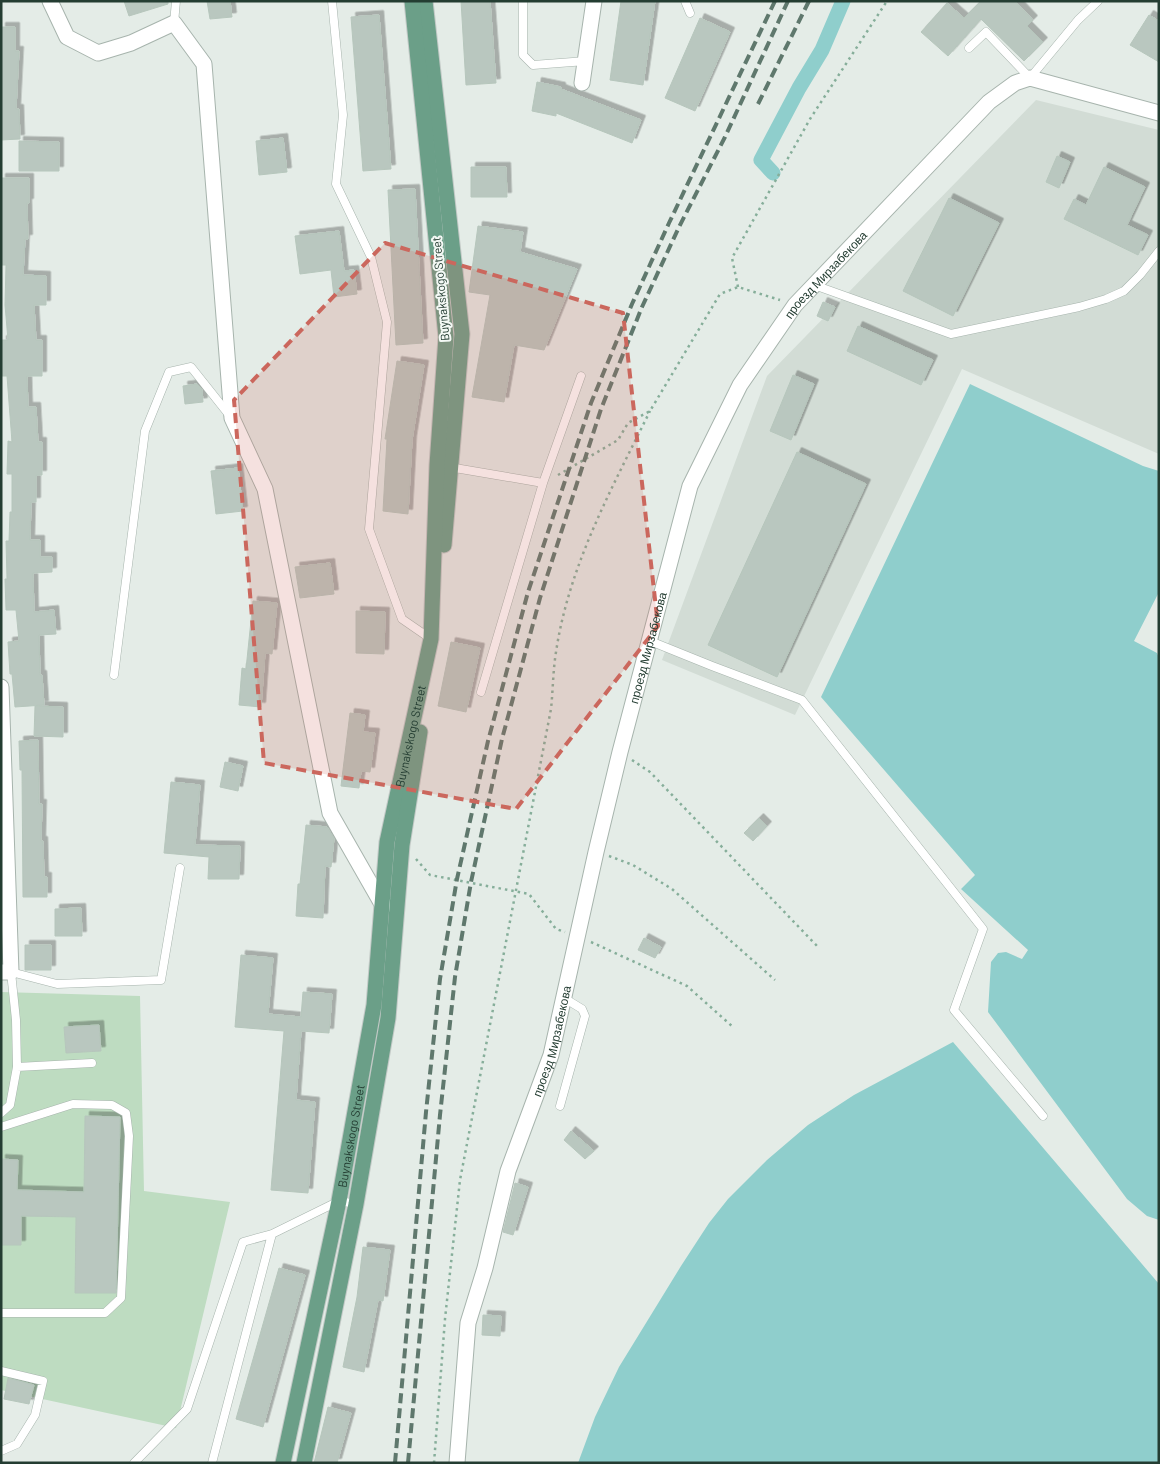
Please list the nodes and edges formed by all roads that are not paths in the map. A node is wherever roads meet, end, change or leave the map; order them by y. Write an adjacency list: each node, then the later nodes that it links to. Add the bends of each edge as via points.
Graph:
1 (50, 1): 11 (street, via 67,37 98,53 132,43)
2 (176, 1): 11 (lane)
3 (332, 1): 23 (lane, via 343,115 336,184 370,257 386,322 368,530 402,619)
4 (412, 1): 21 (main road, Buynakskogo Street, via 446,337)
5 (425, 1): 21 (main road, Buynakskogo Street, via 462,334)
6 (524, 1): 13 (lane, via 523,55 533,65)
7 (594, 1): 13 (street)
8 (684, 1): 10 (lane)
9 (1098, 1): 14 (lane)
10 (690, 13)
11 (174, 23): 20 (street, via 204,64)
12 (968, 48): 14 (lane, via 986,32)
13 (586, 61): 15 (street)
14 (1030, 78): 16 (street); 18 (street, проезд Мирзабекова, via 1015,83 988,102)
15 (582, 83)
16 (1159, 113)
17 (1159, 251): 18 (lane, via 1124,291 1106,299 951,334)
18 (814, 285): 24 (street, проезд Мирзабекова, via 795,305 740,385 690,486)
19 (581, 376): 22 (lane)
20 (232, 418): 25 (lane, via 192,367 170,372 145,431); 29 (street, via 264,489 330,813)
21 (444, 466): 22 (lane); 23 (main road, Buynakskogo Street)
22 (543, 483): 27 (lane)
23 (433, 640): 29 (main road, Buynakskogo Street, via 386,842); 30 (main road, Buynakskogo Street, via 402,845)
24 (650, 640): 32 (street, проезд Мирзабекова, via 620,752); 37 (lane, via 802,700 983,929 954,1010)
25 (114, 675)
26 (1, 687): 31 (street)
27 (481, 692)
28 (180, 868): 31 (lane, via 160,980 57,984)
29 (382, 904): 30 (street); 39 (main road, Buynakskogo Street, via 374,1005)
30 (398, 908): 40 (main road, Buynakskogo Street, via 388,1018)
31 (6, 972): 34 (lane, via 16,1020)
32 (564, 998): 35 (lane, via 582,1009 585,1016); 49 (street, проезд Мирзабекова, via 551,1055 508,1171 468,1323)
33 (92, 1063): 34 (lane)
34 (17, 1067): 36 (lane, via 10,1104)
35 (560, 1106)
36 (1, 1113)
37 (1043, 1116)
38 (1, 1127): 42 (lane, via 73,1104 112,1105 126,1113 129,1136 121,1298 105,1313)
39 (339, 1201): 40 (lane); 41 (lane); 47 (main road, Buynakskogo Street)
40 (356, 1204): 48 (main road, Buynakskogo Street)
41 (272, 1234): 45 (lane, via 243,1242 188,1408); 46 (lane)
42 (1, 1312)
43 (1, 1371): 44 (lane, via 43,1381 36,1415 17,1444)
44 (1, 1451)
45 (134, 1463)
46 (212, 1463)
47 (283, 1463)
48 (304, 1463)
49 (457, 1463)

